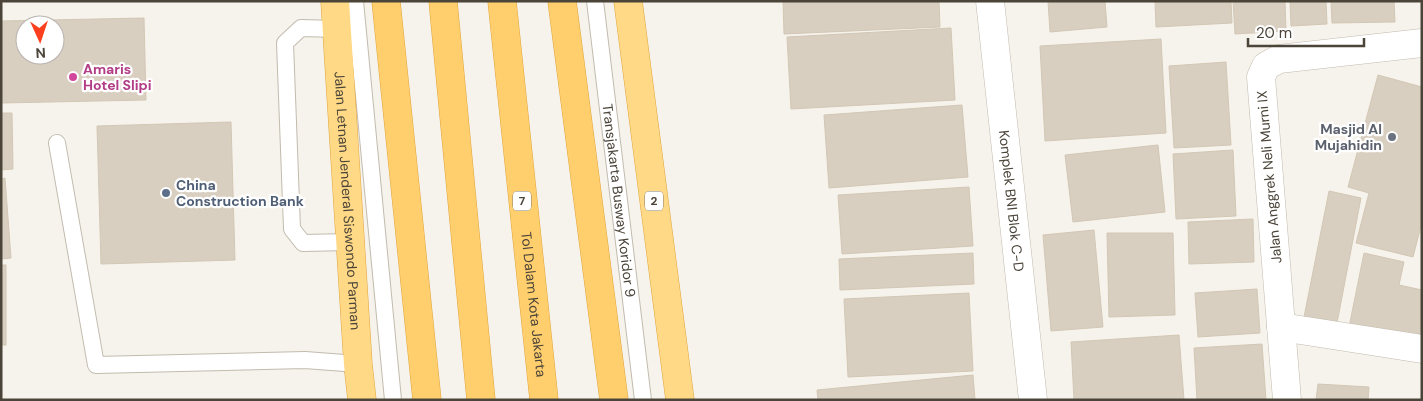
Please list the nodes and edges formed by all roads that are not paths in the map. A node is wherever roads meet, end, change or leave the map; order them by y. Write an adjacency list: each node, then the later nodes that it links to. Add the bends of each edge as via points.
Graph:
1 (335, 1): 10 (highway, Jalan Letnan Jenderal Siswondo Parman)
2 (355, 1): 18 (lane)
3 (386, 1): 19 (highway)
4 (443, 1): 20 (highway)
5 (502, 1): 21 (highway, Tol Dalam Kota Jakarta / 7)
6 (562, 1): 22 (highway)
7 (595, 1): 23 (lane, Transjakarta Busway Koridor 9)
8 (628, 1): 24 (highway, 2)
9 (990, 1): 25 (street, Komplek BNI Blok C-D)
10 (337, 28): 13 (highway, Jalan Letnan Jenderal Siswondo Parman); 13 (lane, via 301,28 285,44 292,229 303,243)
11 (1422, 43): 14 (street, Jalan Anggrek Neli Murni IX, via 1279,59 1266,66 1261,77)
12 (57, 143): 16 (lane, via 96,365 305,360)
13 (350, 242): 16 (highway, Jalan Letnan Jenderal Siswondo Parman)
14 (1281, 327): 15 (street); 26 (street, Jalan Anggrek Neli Murni IX)
15 (1422, 349)
16 (358, 364): 17 (highway, Jalan Letnan Jenderal Siswondo Parman)
17 (362, 400)
18 (393, 400)
19 (427, 400)
20 (481, 400)
21 (544, 400)
22 (614, 400)
23 (643, 400)
24 (680, 400)
25 (1033, 400)
26 (1287, 400)

